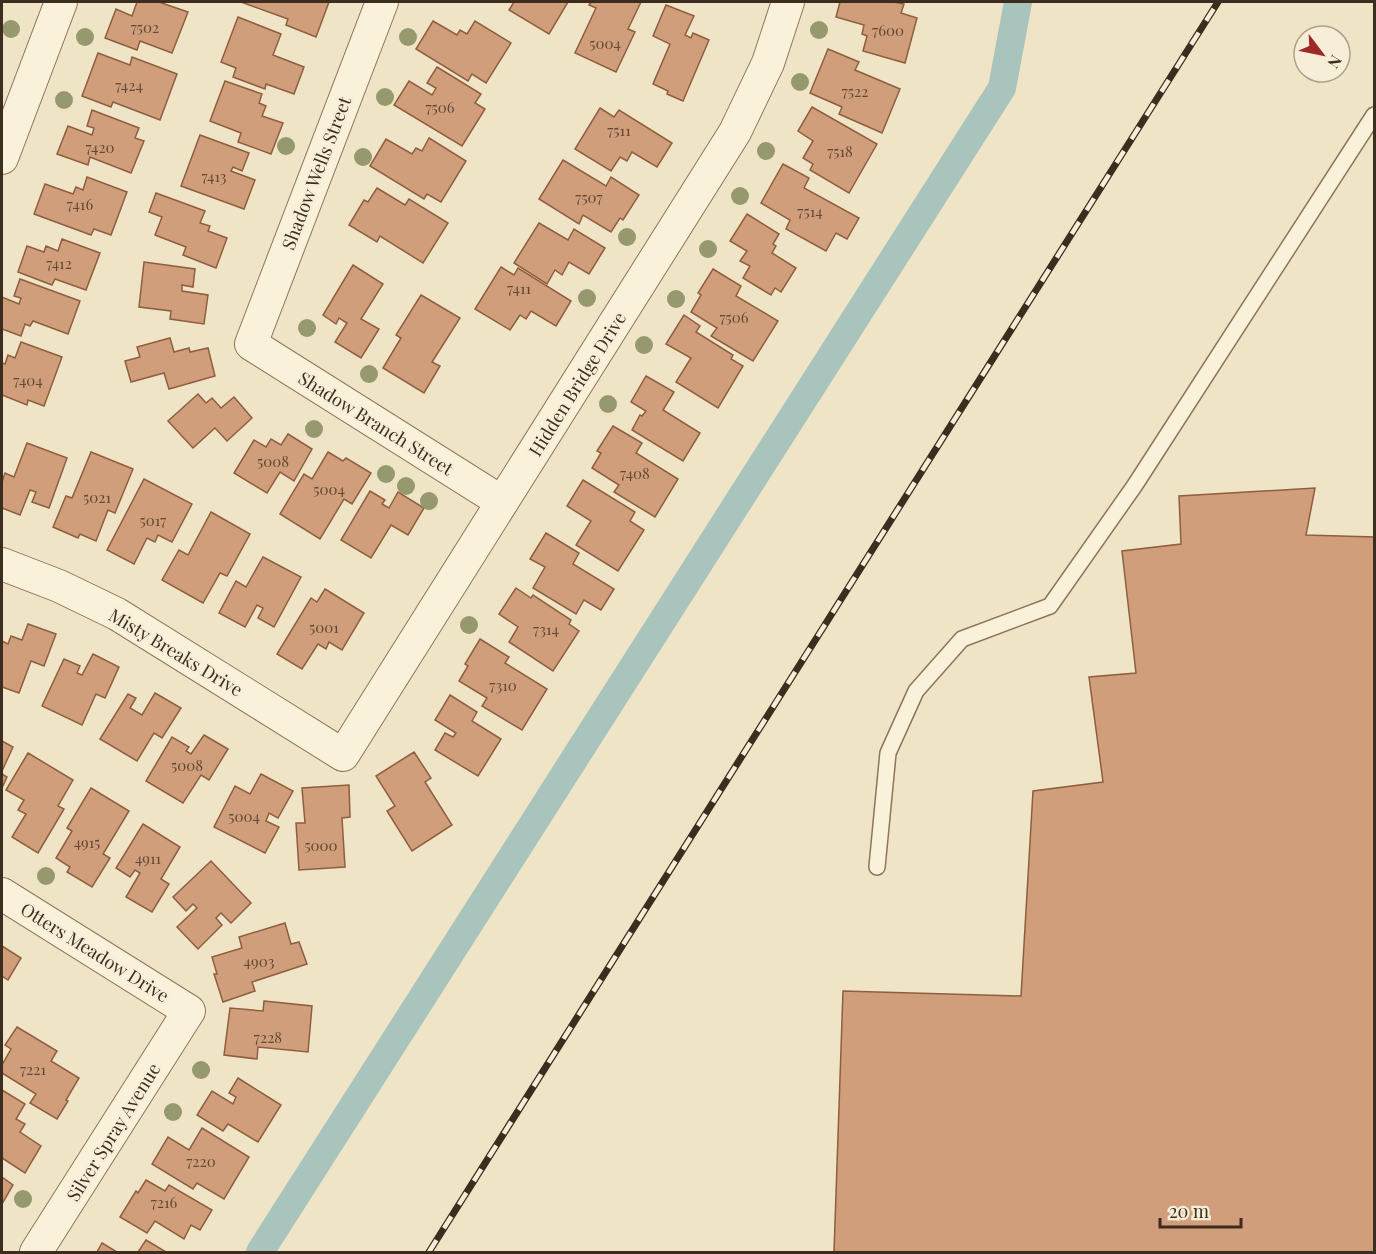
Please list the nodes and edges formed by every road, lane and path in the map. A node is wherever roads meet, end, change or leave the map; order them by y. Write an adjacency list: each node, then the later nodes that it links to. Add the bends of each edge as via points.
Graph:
1 (61, 2): 5 (street)
2 (382, 2): 6 (street, Shadow Wells Street)
3 (788, 2): 7 (street, Hidden Bridge Drive, via 768,63 735,132)
4 (1374, 115): 10 (lane, via 1135,485 1050,606 962,639 916,692 888,753)
5 (2, 158)
6 (251, 344): 7 (street, Shadow Branch Street)
7 (502, 502): 9 (street, Hidden Bridge Drive)
8 (2, 564): 9 (street, Misty Breaks Drive, via 117,614)
9 (343, 755)
10 (877, 867)
11 (2, 894): 12 (street, Otters Meadow Drive)
12 (189, 1011): 13 (street, Silver Spray Avenue)
13 (36, 1252)

